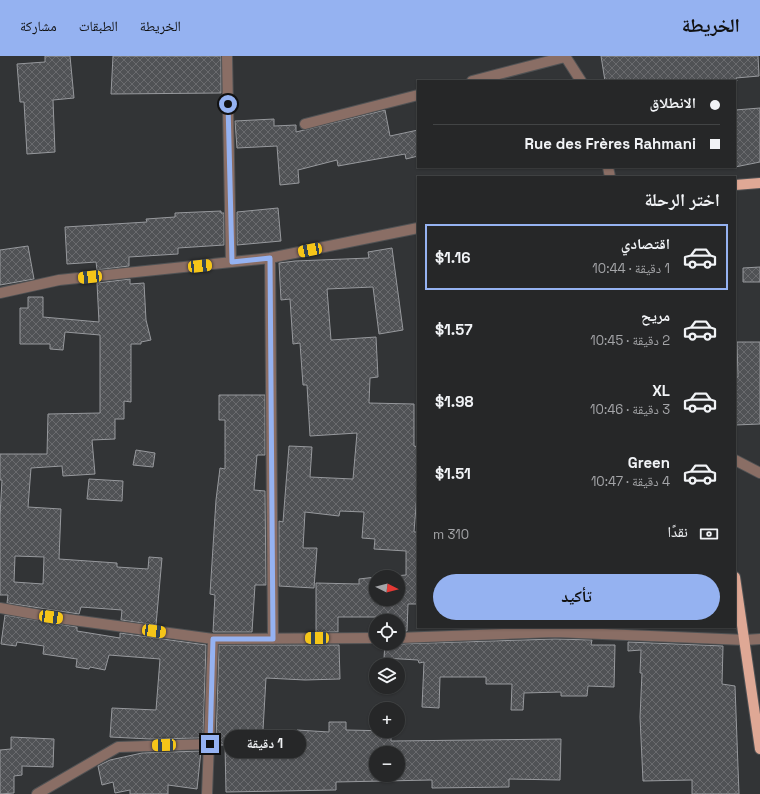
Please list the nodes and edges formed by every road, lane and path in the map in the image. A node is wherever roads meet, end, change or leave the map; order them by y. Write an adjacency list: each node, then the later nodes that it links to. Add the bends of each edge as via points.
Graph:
1 (227, 56): 11 (street)
2 (565, 56): 3 (street); 4 (street)
3 (476, 80)
4 (580, 80)
5 (417, 95): 6 (street)
6 (306, 124)
7 (760, 183): 8 (main road)
8 (736, 185)
9 (417, 228): 10 (street)
10 (270, 258): 11 (street); 20 (street)
11 (232, 262): 12 (street, via 59,280)
12 (0, 293)
13 (736, 461): 14 (street)
14 (760, 473)
15 (736, 583): 22 (main road)
16 (0, 608): 19 (street)
17 (369, 638): 20 (street)
18 (405, 638): 22 (street, via 555,632)
19 (213, 639): 20 (street); 23 (street)
20 (273, 639)
21 (760, 639): 22 (street)
22 (745, 640): 24 (main road)
23 (210, 744): 25 (street, via 118,747); 26 (street)
24 (760, 749)
25 (37, 794)
26 (207, 794)

